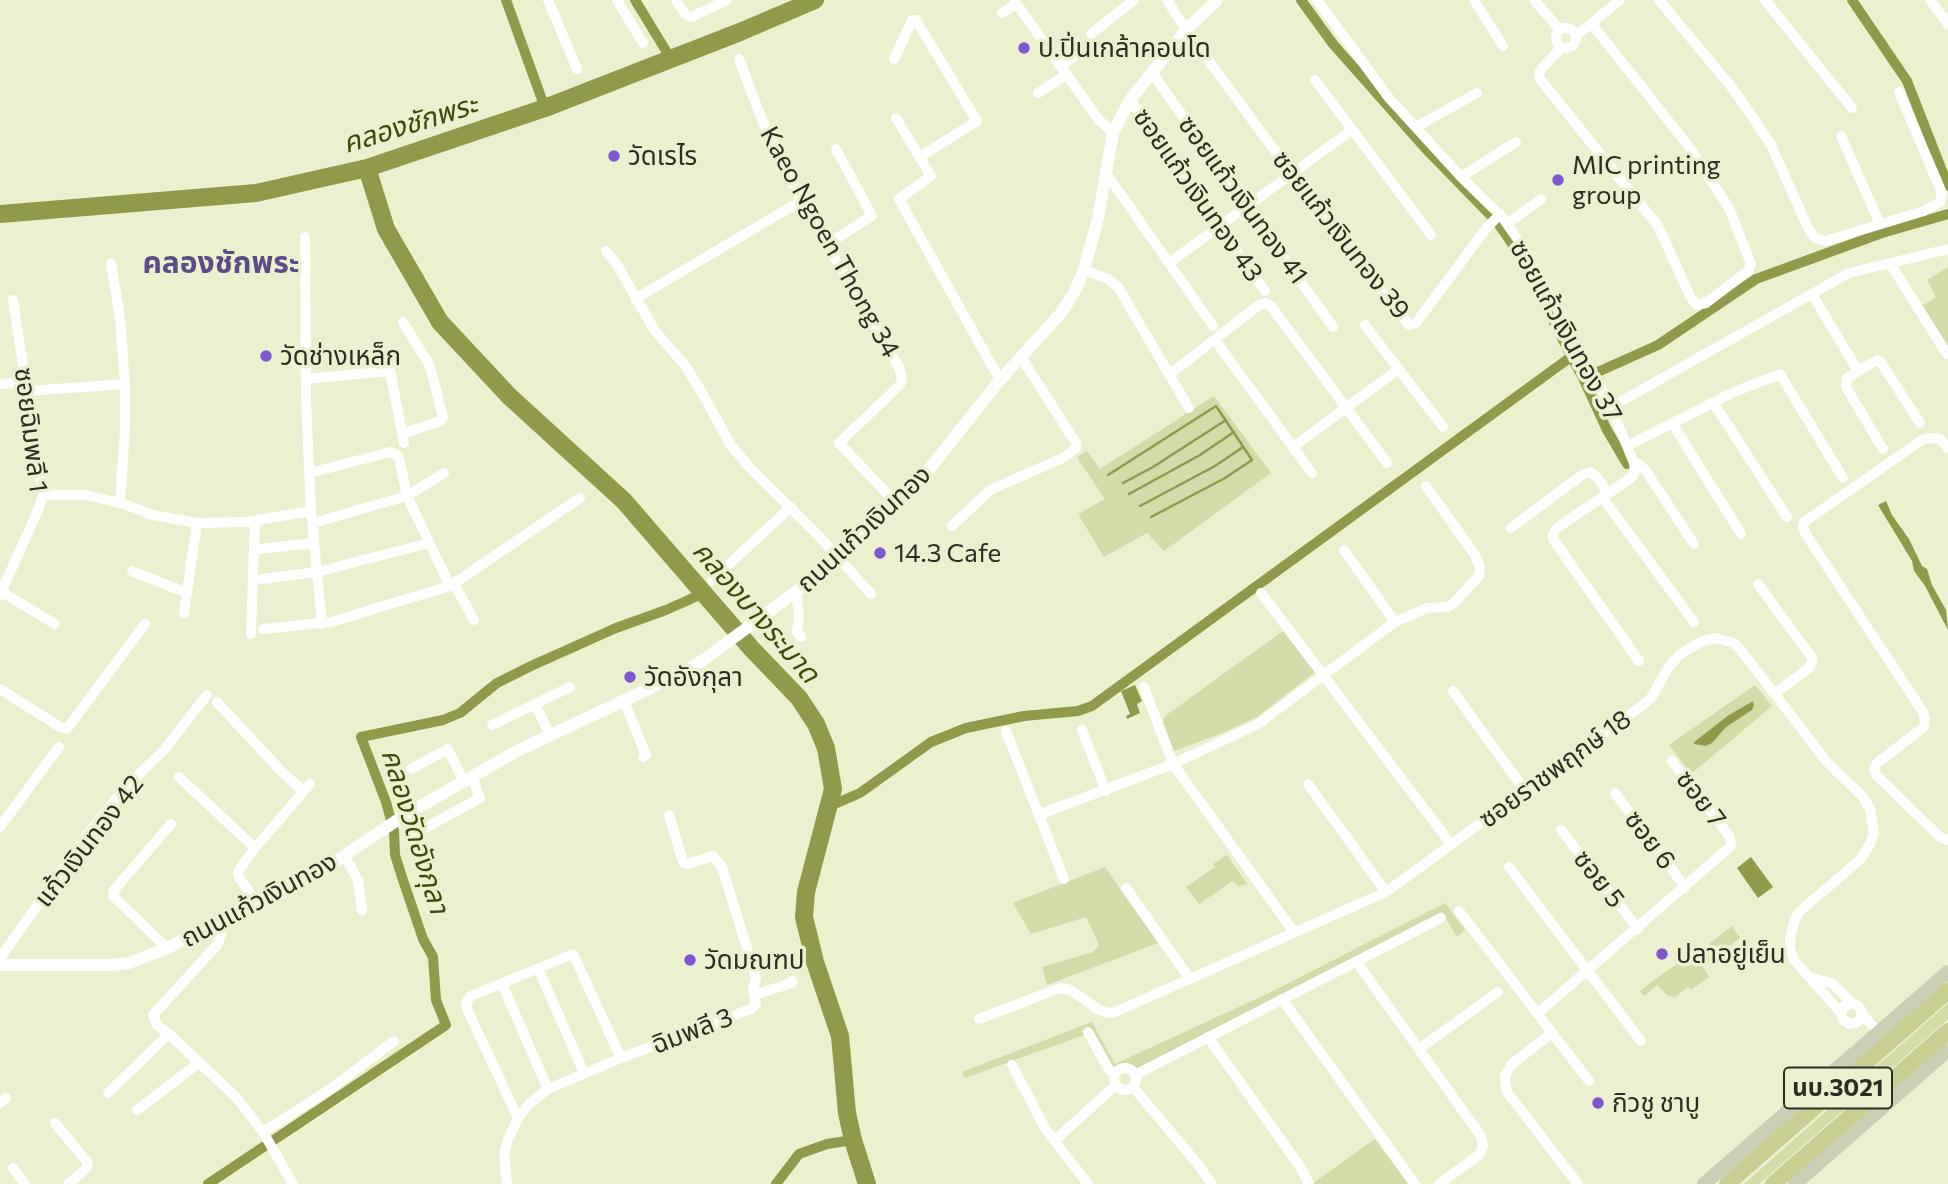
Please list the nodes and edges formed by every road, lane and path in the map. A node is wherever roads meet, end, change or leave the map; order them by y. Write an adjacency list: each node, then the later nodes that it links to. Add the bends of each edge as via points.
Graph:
1 (548, 0): 29 (street)
2 (617, 0): 23 (street)
3 (676, 0): 4 (street, via 691,17)
4 (727, 0)
5 (1134, 0): 21 (street)
6 (1167, 0): 19 (street, ซอยแก้วเงินทอง 39)
7 (1317, 0): 39 (street, ซอยแก้วเงินทอง 37)
8 (1474, 0): 24 (street)
9 (1534, 0): 20 (street)
10 (1620, 0): 17 (street)
11 (1659, 0): 54 (street, via 1752,116 1771,145 1815,238 1825,241)
12 (1765, 0): 37 (street)
13 (1930, 0): 18 (street)
14 (1015, 2): 16 (street); 30 (street)
15 (1212, 2): 19 (street, ถนนแก้วเงินทอง)
16 (1002, 13)
17 (1591, 23): 22 (street); 25 (street, via 1690,148 1729,208 1751,264 1706,303 1697,304 1691,298 1658,226 1540,79 1543,67)
18 (1948, 24)
19 (1186, 30): 31 (street, ถนนแก้วเงินทอง); 47 (street, ซอยแก้วเงินทอง 39)
20 (1560, 30): 22 (street, via 1570,29); 25 (street, via 1556,39)
21 (1091, 34)
22 (1576, 36): 25 (street, via 1574,45)
23 (643, 43)
24 (1503, 47)
25 (1562, 47)
26 (1084, 50): 30 (street)
27 (739, 59): 50 (street, Kaeo Ngoen Thong 34)
28 (894, 59): 45 (street, via 916,20 977,121)
29 (577, 69)
30 (1063, 71): 34 (street); 41 (street)
31 (1152, 73): 36 (street, ถนนแก้วเงินทอง); 51 (street, ซอยแก้วเงินทอง 41)
32 (1315, 80): 40 (street)
33 (1899, 92): 54 (street, via 1942,193 1935,206)
34 (1038, 93)
35 (1476, 93): 39 (street)
36 (1130, 100): 41 (street, ถนนแก้วเงินทอง); 55 (street, ซอยแก้วเงินทอง 43)
37 (1852, 108)
38 (896, 118): 45 (street)
39 (1416, 127): 48 (street, ซอยแก้วเงินทอง 37)
40 (1352, 130): 47 (street); 56 (street)
41 (1113, 133): 46 (street, ถนนแก้วเงินทอง)
42 (1842, 136): 54 (street)
43 (1516, 142): 48 (street)
44 (836, 149): 58 (street, via 872,216)
45 (920, 157): 80 (street, via 931,176 899,199)
46 (1106, 173): 62 (street); 64 (street, ถนนแก้วเงินทอง)
47 (1292, 173): 51 (street); 52 (street, ซอยแก้วเงินทอง 39, via 1411,326)
48 (1461, 177): 52 (street, ซอยแก้วเงินทอง 37)
49 (1541, 199): 53 (street)
50 (801, 201): 58 (street, Kaeo Ngoen Thong 34); 67 (street)
51 (1247, 206): 55 (street); 72 (street, ซอยแก้วเงินทอง 41)
52 (1500, 215): 53 (street, ซอยแก้วเงินทอง 37)
53 (1507, 224): 85 (street, ซอยแก้วเงินทอง 37)
54 (1880, 224)
55 (1219, 226): 62 (street); 65 (street, ซอยแก้วเงินทอง 43)
56 (1430, 235)
57 (305, 237): 79 (street)
58 (827, 245): 107 (street, Kaeo Ngoen Thong 34, via 902,378 839,443)
59 (1948, 249): 63 (street)
60 (606, 251): 67 (street)
61 (111, 263): 82 (street)
62 (1169, 263): 71 (street)
63 (1890, 263): 66 (street, via 1849,273); 74 (street)
64 (1084, 270): 75 (street, ถนนแก้วเงินทอง, via 1061,313); 78 (street, via 1118,287)
65 (1265, 291)
66 (1812, 294): 77 (street); 85 (street)
67 (635, 299): 108 (street, via 684,364 730,444)
68 (13, 300): 83 (street, ซอยฉิมพลี 1)
69 (402, 322): 79 (street, via 430,366 443,417 403,439 390,371)
70 (1366, 325): 76 (street)
71 (1213, 326)
72 (1333, 327)
73 (1215, 340): 78 (street); 87 (street, via 1259,305 1271,306); 92 (street)
74 (1947, 354)
75 (1021, 358): 80 (street, ถนนแก้วเงินทอง); 114 (street, via 1076,448 990,490)
76 (1399, 369): 87 (street); 90 (street)
77 (1858, 371): 88 (street, via 1877,360 1882,362); 94 (street, via 1847,378 1846,387)
78 (1169, 375): 86 (street)
79 (306, 379): 97 (street)
80 (1000, 380): 107 (street, ถนนแก้วเงินทอง, via 941,457)
81 (3, 384): 83 (street)
82 (125, 384): 83 (street); 106 (street)
83 (27, 391): 102 (street, ซอยฉิมพลี 1)
84 (1713, 402): 89 (street); 100 (street, via 1780,374); 110 (street)
85 (1611, 407): 91 (street, ซอยแก้วเงินทอง 37)
86 (1189, 408)
87 (1346, 408): 92 (street); 95 (street)
88 (1920, 422)
89 (1673, 424): 91 (street); 116 (street)
90 (1443, 427)
91 (1628, 446): 96 (street, ซอยแก้วเงินทอง 37)
92 (1293, 447): 99 (street)
93 (1948, 448): 176 (street, via 1940,439 1922,440 1803,527 1926,720 1877,764 1876,775)
94 (1883, 449)
95 (1387, 463)
96 (1634, 463): 103 (street, via 1631,478); 119 (street, via 1646,471)
97 (310, 473): 104 (street, via 390,452 399,457); 109 (street)
98 (444, 473): 104 (street)
99 (1312, 473)
100 (1843, 478)
101 (1426, 486): 136 (street, via 1475,555 1479,576 1448,607 1427,608)
102 (43, 495): 106 (street, via 86,495); 132 (street, ซอยฉิมพลี 1)
103 (1605, 495): 115 (street, via 1590,472); 137 (street); 144 (street, via 1558,527 1553,539)
104 (407, 496): 113 (street); 118 (street)
105 (580, 498): 128 (street)
106 (120, 503): 112 (street)
107 (897, 504): 122 (street, ถนนแก้วเงินทอง)
108 (791, 507): 122 (street); 126 (street)
109 (311, 511): 111 (street); 113 (street)
110 (1787, 517)
111 (255, 521): 112 (street); 142 (street)
112 (197, 523): 130 (street)
113 (313, 523): 117 (street)
114 (952, 526)
115 (1511, 528)
116 (1741, 534)
117 (314, 543): 120 (street); 124 (street)
118 (429, 543): 124 (street); 128 (street)
119 (1694, 544)
120 (260, 549)
121 (1344, 550): 136 (street)
122 (839, 559): 129 (street, ถนนแก้วเงินทอง); 133 (street)
123 (132, 570): 130 (street)
124 (317, 572): 125 (street); 140 (street)
125 (262, 579)
126 (712, 580)
127 (1758, 584): 150 (street, via 1813,659 1809,668)
128 (452, 585): 135 (street); 140 (street)
129 (796, 592): 143 (street); 152 (street, ถนนแก้วเงินทอง, via 702,661)
130 (187, 593): 134 (street)
131 (1261, 593): 145 (street)
132 (1, 594): 138 (street)
133 (871, 594)
134 (184, 613)
135 (474, 620)
136 (1395, 622): 145 (street)
137 (1694, 622)
138 (55, 624)
139 (145, 624): 148 (street, via 67,729)
140 (322, 624): 141 (street)
141 (263, 629)
142 (251, 634)
143 (801, 637)
144 (1639, 661)
145 (1324, 675): 162 (street, via 1258,724); 177 (street)
146 (570, 687): 154 (street)
147 (1144, 687): 162 (street)
148 (0, 689)
149 (1453, 691): 168 (street)
150 (1774, 694): 168 (street, ซอยราชพฤกษ์ 18, via 1734,643 1705,639 1679,655 1643,705); 199 (street, ซอยราชพฤกษ์ 18, via 1827,762 1871,808 1874,832 1861,859 1795,919 1790,949)
151 (207, 695): 193 (street, แก้วเงินทอง 42, via 90,831)
152 (624, 701): 158 (street, ถนนแก้วเงินทอง); 160 (street)
153 (217, 702): 178 (street, via 281,771 307,787)
154 (535, 704): 155 (street); 158 (street)
155 (492, 725)
156 (1082, 730): 167 (street)
157 (1006, 731): 171 (street)
158 (550, 734): 165 (street, ถนนแก้วเงินทอง)
159 (59, 747): 173 (street)
160 (643, 757)
161 (1672, 761): 182 (street, ซอย 7, via 1730,838 1731,846)
162 (1173, 764): 167 (street); 191 (street)
163 (411, 769): 165 (street, via 447,749)
164 (179, 778): 178 (street)
165 (468, 779): 175 (street, via 480,798); 179 (street, ถนนแก้วเงินทอง)
166 (1308, 785): 184 (street)
167 (1106, 791): 171 (street)
168 (1525, 791): 177 (street, ซอยราชพฤกษ์ 18)
169 (1615, 793): 182 (street, ซอย 6)
170 (668, 815): 205 (street, ฉิมพลี 3, via 683,862 713,856 722,867 756,978)
171 (1038, 815): 181 (street)
172 (171, 824): 192 (street, via 113,896)
173 (0, 827)
174 (1561, 830): 190 (street, ซอย 5)
175 (415, 833)
176 (1948, 840)
177 (1451, 844): 184 (street, ซอยราชพฤกษ์ 18)
178 (255, 848): 185 (street, via 238,874)
179 (344, 855): 185 (street, ถนนแก้วเงินทอง, via 306,881); 186 (street, via 358,880)
180 (1509, 867): 197 (street)
181 (1064, 879)
182 (1685, 887): 190 (street)
183 (1126, 888): 200 (street)
184 (1386, 892): 191 (street, ซอยราชพฤกษ์ 18)
185 (257, 903): 189 (street, ถนนแก้วเงินทอง)
186 (362, 910)
187 (1459, 911): 209 (street)
188 (1441, 918): 194 (street)
189 (219, 922): 192 (street, ถนนแก้วเงินทอง); 216 (street, via 218,944 153,1015 157,1026)
190 (1638, 929): 197 (street)
191 (1294, 932): 200 (street, ซอยราชพฤกษ์ 18)
192 (167, 948): 195 (street, ถนนแก้วเงินทอง, via 112,965)
193 (0, 958)
194 (1356, 961): 206 (street); 221 (street)
195 (0, 965)
196 (538, 968): 202 (street); 223 (street, via 574,955); 226 (street)
197 (1588, 971): 209 (street); 220 (street)
198 (1948, 972): 217 (main road, นบ.3021)
199 (1809, 977): 207 (street, via 1833,984); 208 (street, ซอยราชพฤกษ์ 18)
200 (1190, 979): 211 (street, ซอยราชพฤกษ์ 18, via 1115,1012 1099,1010 1072,990 1060,988)
201 (792, 981): 205 (street)
202 (502, 984): 231 (street); 234 (street, via 466,1002)
203 (1948, 991): 250 (main road, นบ.3021)
204 (1498, 992): 221 (street)
205 (754, 995): 223 (street, ฉิมพลี 3, via 756,1004 751,1009)
206 (1282, 999): 218 (street); 246 (street)
207 (1850, 1003): 208 (street); 210 (street)
208 (1841, 1013): 212 (street, ซอยราชพฤกษ์ 18, via 1843,1020)
209 (1537, 1014): 215 (street)
210 (1862, 1014): 212 (street); 217 (street)
211 (979, 1019)
212 (1853, 1024): 217 (street, ซอยราชพฤกษ์ 18)
213 (1948, 1031): 251 (main road, นบ.3021)
214 (1087, 1032): 228 (street)
215 (1552, 1033): 229 (street); 248 (street, via 1512,1064 1504,1082)
216 (169, 1034): 224 (street); 232 (street)
217 (1872, 1036): 249 (main road, นบ.3021)
218 (1208, 1037): 227 (street); 245 (street)
219 (394, 1041): 236 (street)
220 (1641, 1041)
221 (1419, 1049): 247 (street, via 1481,1136 1483,1146 1479,1155)
222 (1948, 1051): 252 (main road, นบ.3021)
223 (621, 1058): 226 (street, ฉิมพลี 3)
224 (200, 1062): 233 (street); 236 (street, via 237,1098)
225 (1012, 1065): 237 (street)
226 (584, 1073): 231 (street, ฉิมพลี 3)
227 (1135, 1074): 228 (street, via 1125,1068); 230 (street)
228 (1115, 1080): 230 (street, via 1123,1090); 237 (street)
229 (1589, 1081)
230 (1133, 1087): 244 (street)
231 (548, 1089): 234 (street, ฉิมพลี 3)
232 (108, 1093)
233 (137, 1110)
234 (518, 1118): 242 (street, ฉิมพลี 3, via 507,1142)
235 (55, 1123): 240 (street, via 88,1163)
236 (267, 1139): 241 (street)
237 (1054, 1141): 243 (street)
238 (13, 1168): 239 (street)
239 (25, 1184)
240 (68, 1184)
241 (293, 1184)
242 (507, 1184)
243 (1088, 1184)
244 (1212, 1184)
245 (1309, 1184)
246 (1415, 1184)
247 (1439, 1184)
248 (1578, 1184)
249 (1704, 1184)
250 (1727, 1184)
251 (1773, 1184)
252 (1795, 1184)

